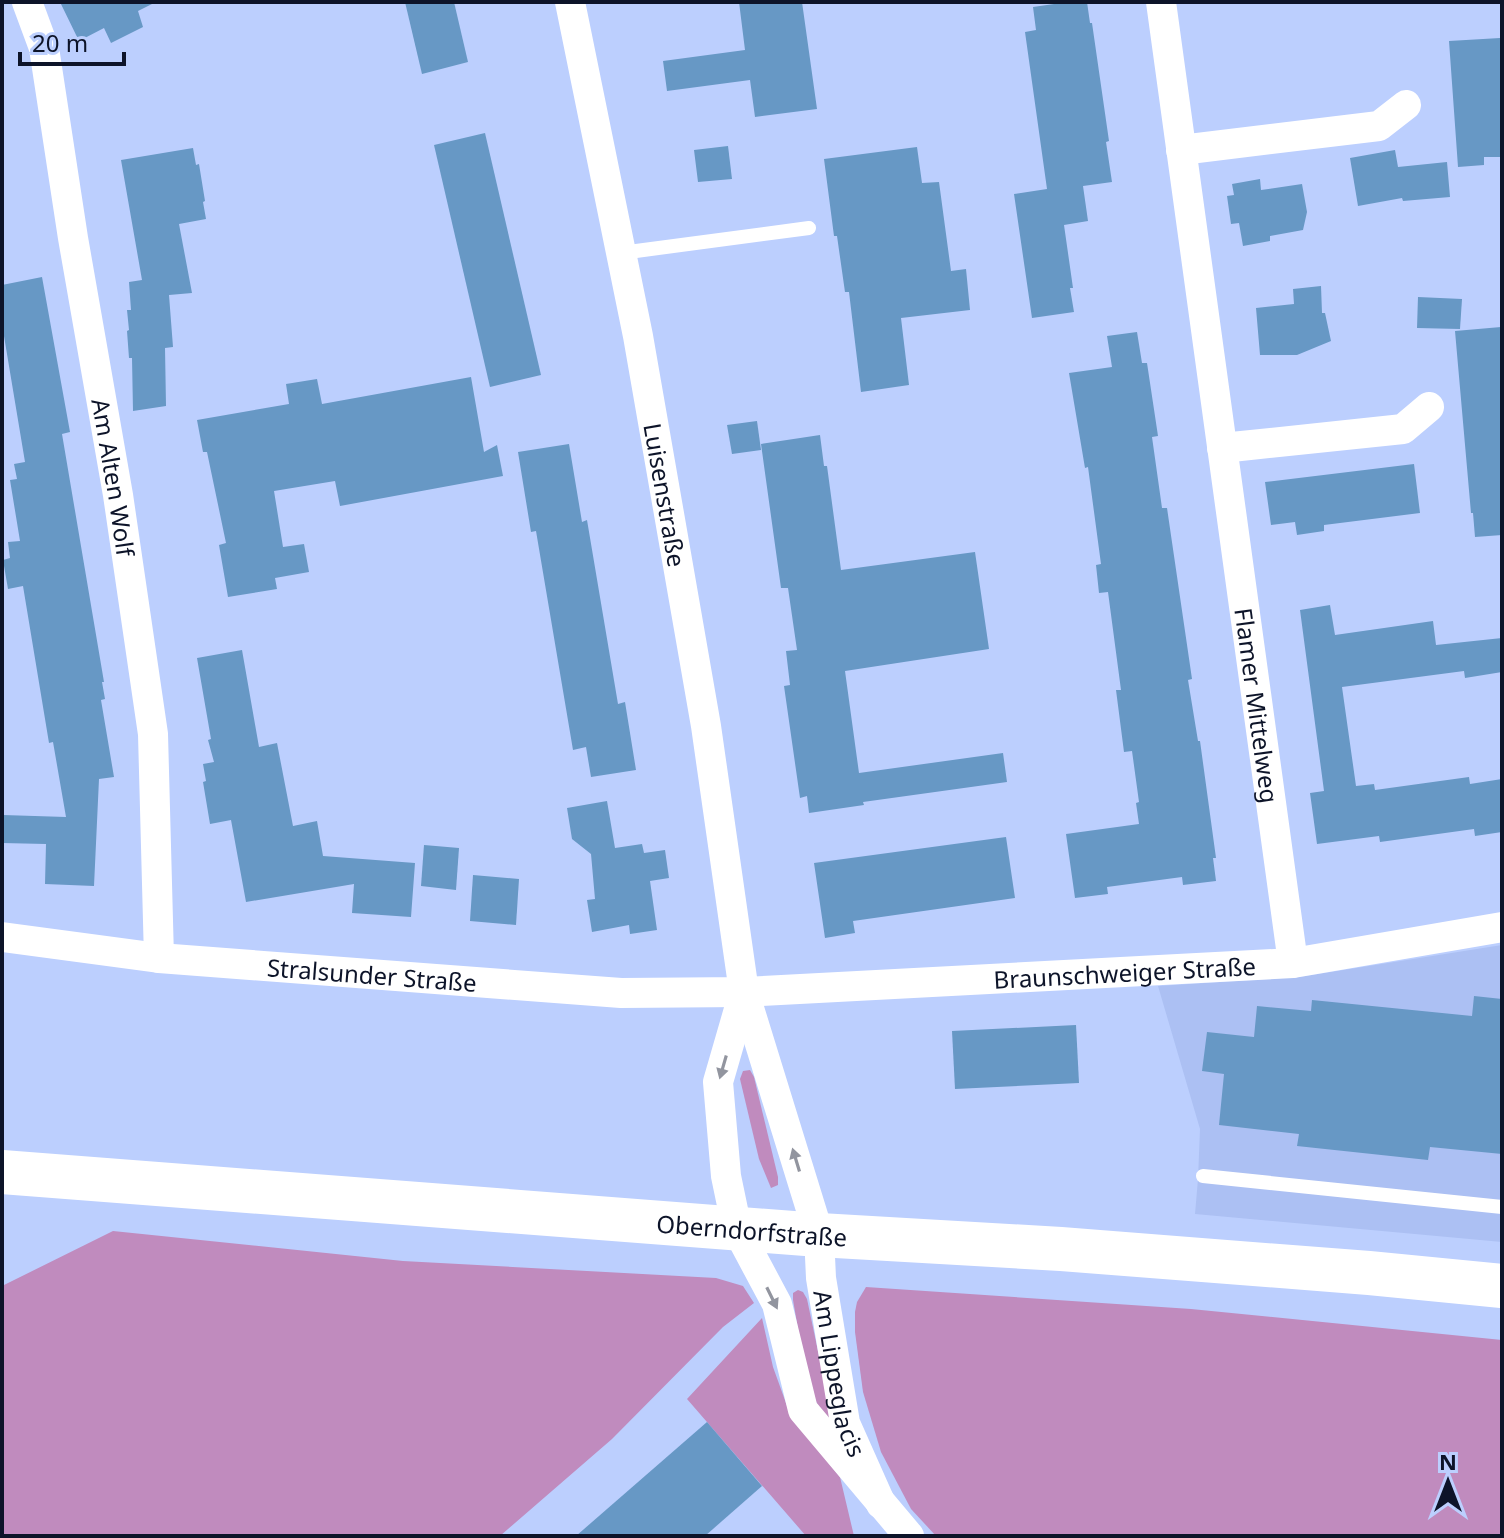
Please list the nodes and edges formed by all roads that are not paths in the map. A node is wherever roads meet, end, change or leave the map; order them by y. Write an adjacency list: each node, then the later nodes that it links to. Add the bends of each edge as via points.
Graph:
1 (27, 2): 12 (street, Am Alten Wolf, via 44,48 153,734)
2 (570, 2): 7 (street, Luisenstraße)
3 (1161, 2): 5 (street, Flamer Mittelweg)
4 (1406, 105): 5 (street, via 1379,126)
5 (1181, 150): 9 (street, Flamer Mittelweg)
6 (809, 228): 7 (lane)
7 (621, 253): 14 (street, Luisenstraße, via 706,726)
8 (1429, 407): 9 (street, via 1403,429)
9 (1222, 448): 13 (street, Flamer Mittelweg)
10 (1502, 927): 13 (street, Braunschweiger Straße)
11 (2, 937): 12 (street, Stralsunder Straße)
12 (159, 958): 14 (street, Stralsunder Straße, via 621,993)
13 (1293, 963): 14 (street, Braunschweiger Straße)
14 (744, 992): 18 (street, Luisenstraße, one-way to 18, via 718,1082 726,1176); 19 (street, Luisenstraße, one-way to 14)
15 (2, 1172): 18 (main road, Oberndorfstraße)
16 (1203, 1176): 17 (lane)
17 (1502, 1207)
18 (737, 1229): 19 (main road, Oberndorfstraße); 21 (street, Am Lippeglacis, one-way to 21, via 777,1304 803,1410)
19 (819, 1235): 20 (main road, Oberndorfstraße, via 1061,1249); 21 (street, Am Lippeglacis, via 845,1423)
20 (1502, 1286)
21 (881, 1504): 22 (street, Am Lippeglacis)
22 (909, 1536)

